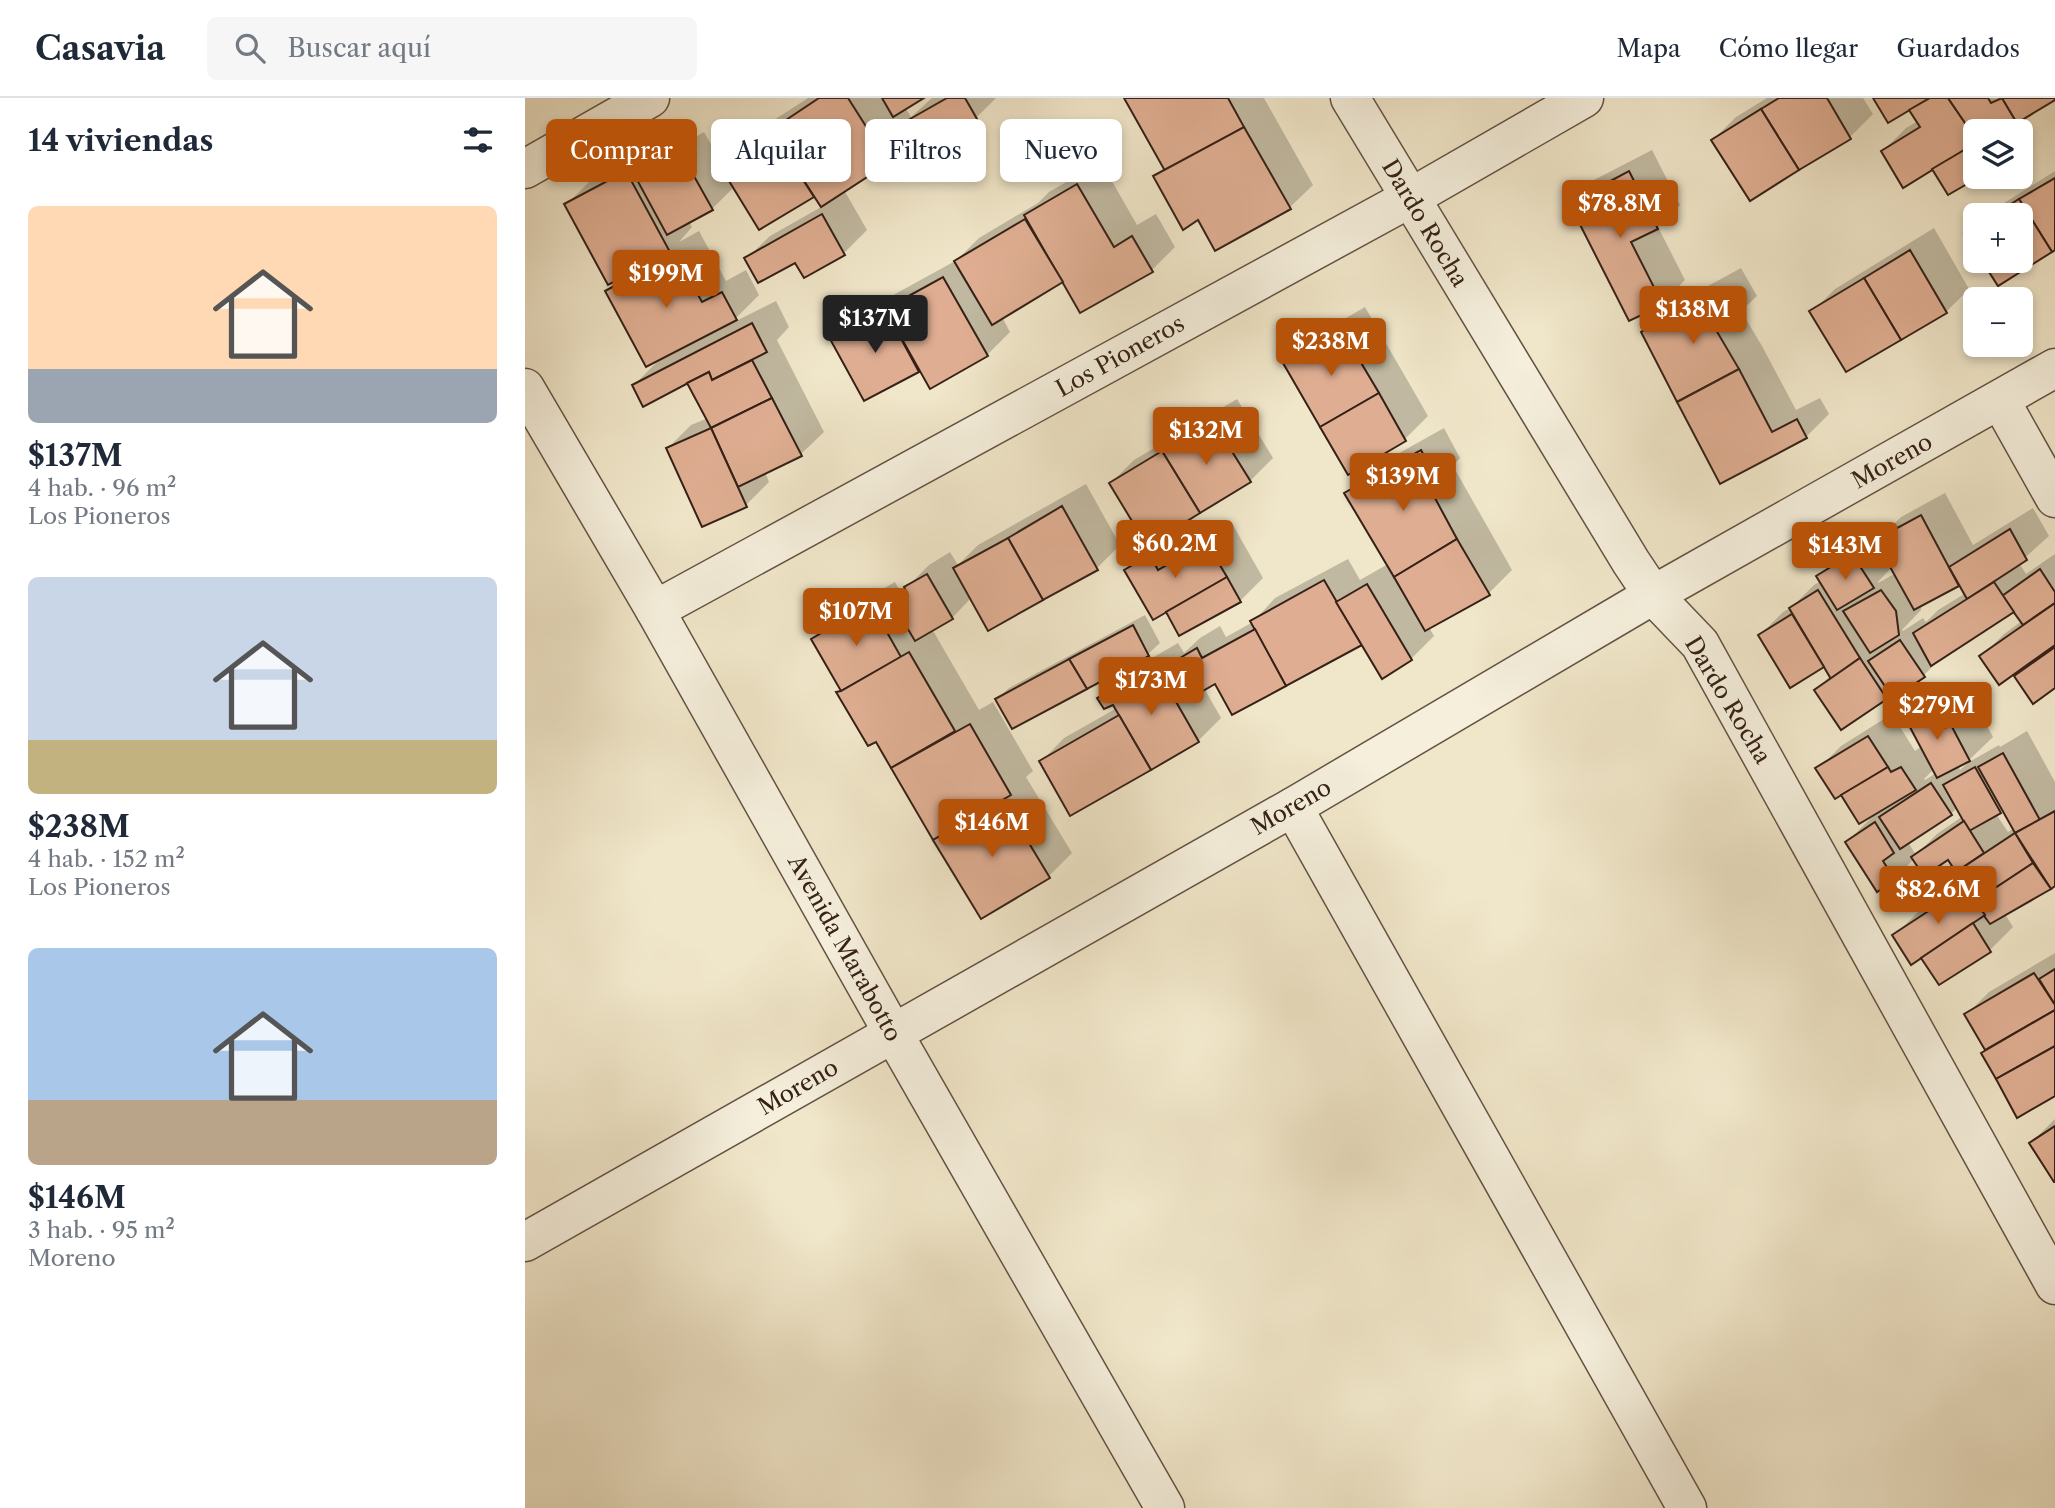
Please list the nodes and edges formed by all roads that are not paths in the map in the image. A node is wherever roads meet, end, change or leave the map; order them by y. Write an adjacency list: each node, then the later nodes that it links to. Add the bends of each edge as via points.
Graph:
1 (650, 98): 4 (street)
2 (1350, 98): 5 (street, Dardo Rocha)
3 (1584, 98): 5 (street, Los Pioneros)
4 (525, 169)
5 (1410, 198): 10 (street, Dardo Rocha); 11 (street, Los Pioneros)
6 (2055, 368): 8 (street, Moreno)
7 (525, 388): 11 (street, Avenida Marabotto)
8 (2000, 400): 9 (street); 10 (street, Moreno)
9 (2055, 498)
10 (1653, 595): 12 (street, Moreno); 15 (street, Dardo Rocha, via 1700,644)
11 (655, 610): 13 (street, Avenida Marabotto)
12 (1293, 807): 13 (street, Moreno); 17 (street)
13 (893, 1033): 14 (street, Moreno); 16 (street, Avenida Marabotto)
14 (525, 1242)
15 (2055, 1285)
16 (1165, 1508)
17 (1687, 1508)

